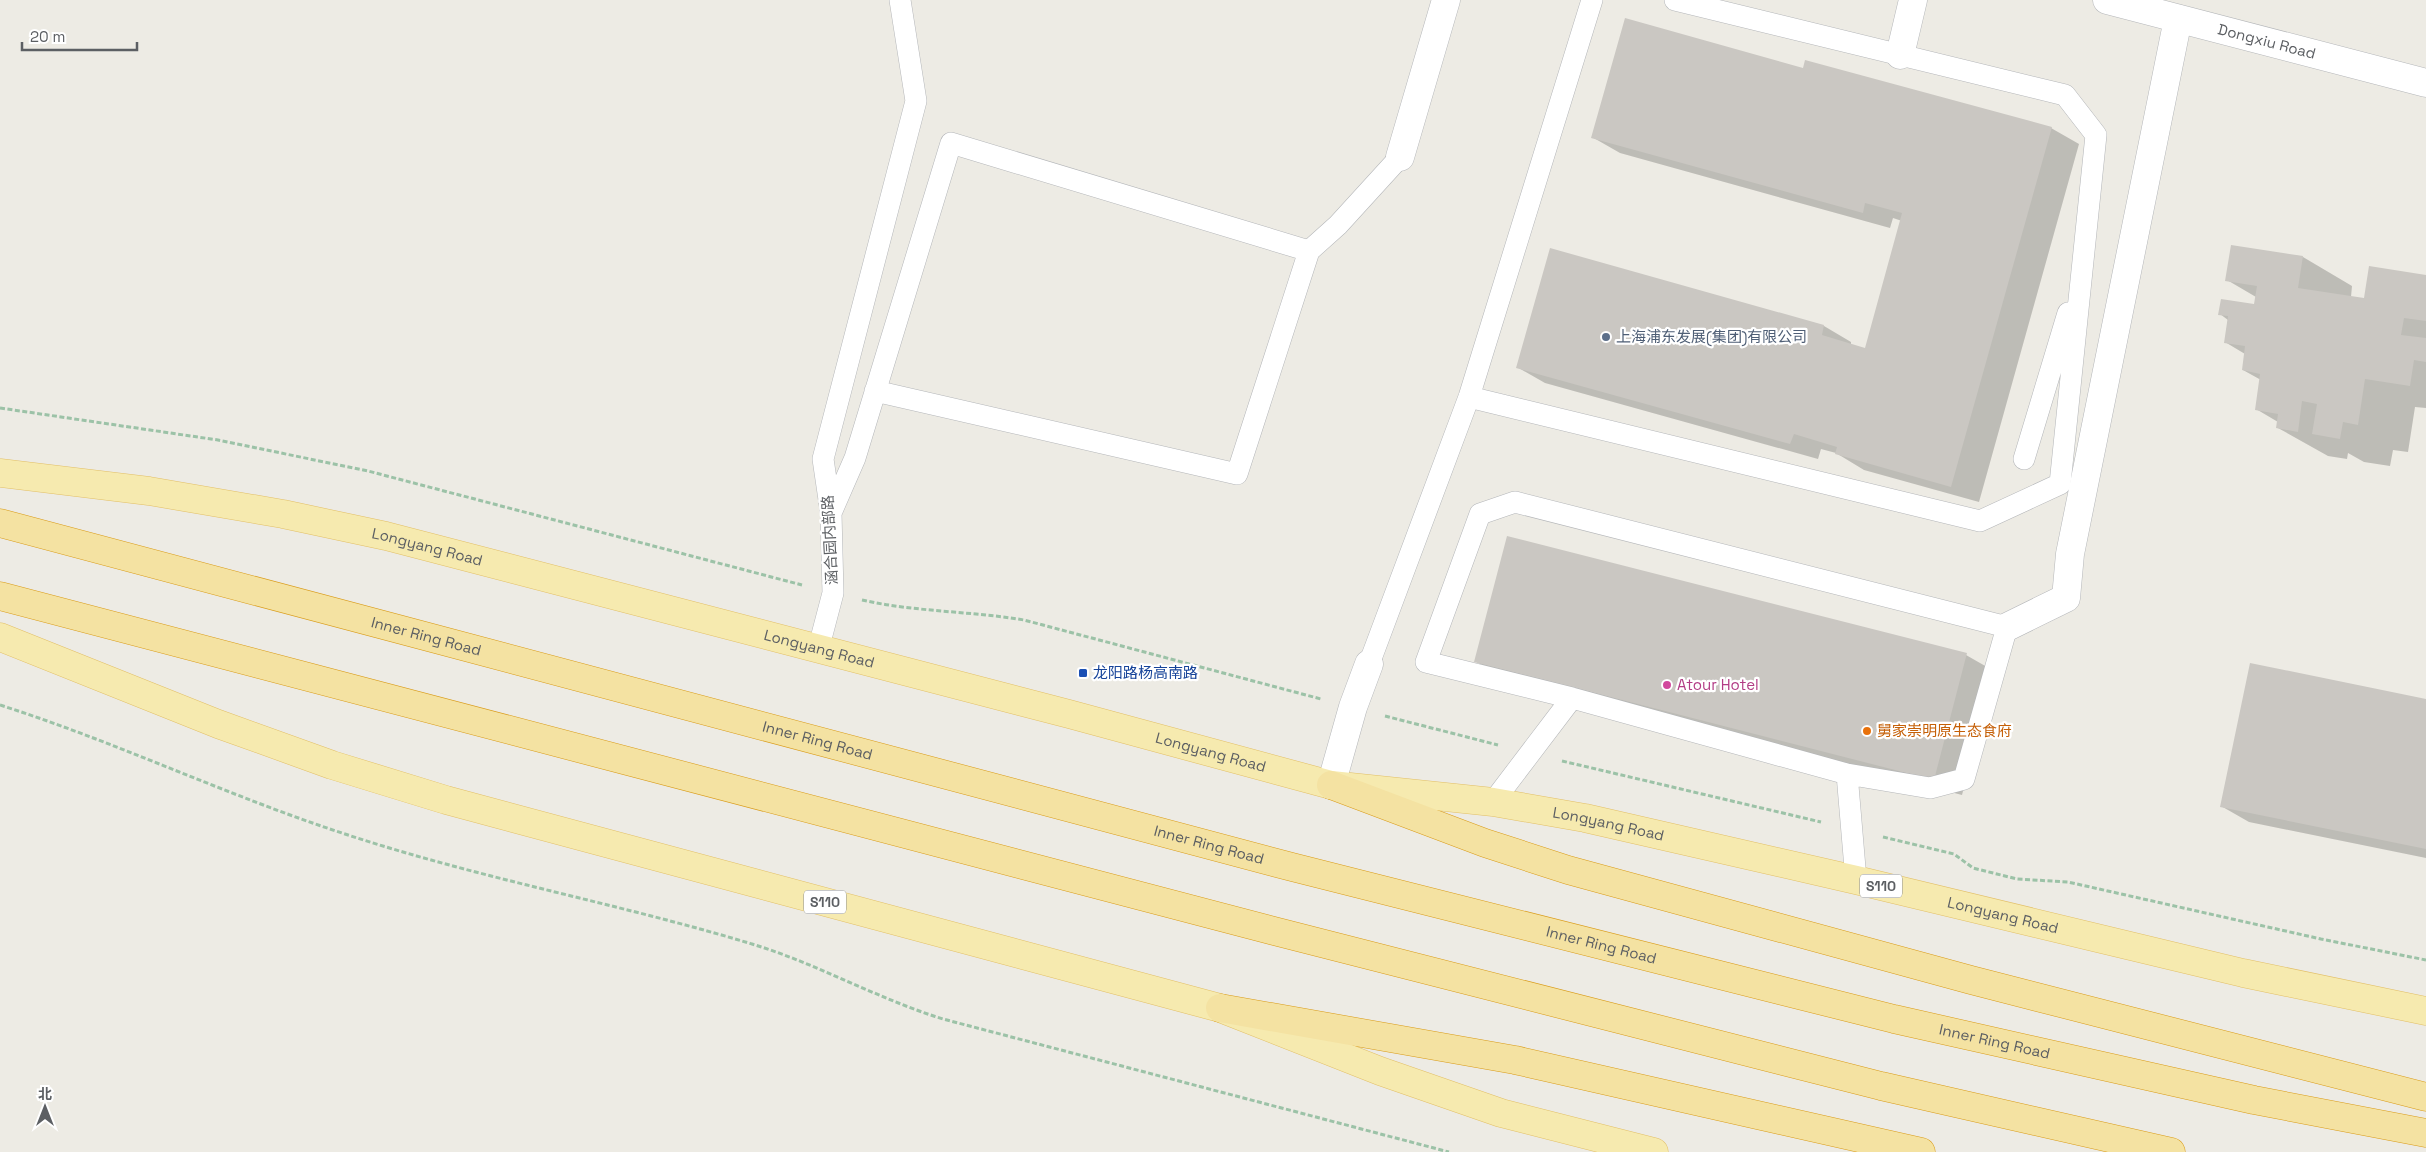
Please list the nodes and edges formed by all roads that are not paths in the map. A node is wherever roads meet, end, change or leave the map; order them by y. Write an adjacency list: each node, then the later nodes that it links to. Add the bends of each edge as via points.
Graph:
1 (900, 0): 17 (lane, 涵合园内部路, via 916,102 824,459)
2 (1446, 0): 10 (street)
3 (1592, 0): 14 (lane)
4 (1675, 0): 8 (lane)
5 (1913, 0): 8 (street)
6 (2107, 0): 7 (street, Dongxiu Road)
7 (2178, 19): 9 (street, Dongxiu Road); 20 (street, via 2070,554 2066,598)
8 (1900, 55): 12 (lane, via 2065,95 2096,135)
9 (2426, 83)
10 (1400, 157): 11 (lane, via 1338,225)
11 (1309, 251): 13 (lane, via 1237,474); 13 (lane, via 951,143)
12 (2083, 265): 14 (lane, via 2060,484 1980,520); 15 (lane)
13 (875, 391): 17 (lane, via 855,458)
14 (1469, 396): 23 (lane)
15 (2024, 460)
16 (0, 473): 22 (main road, Longyang Road / S110, via 149,491 386,536)
17 (831, 513): 22 (lane, 涵合园内部路, via 833,593)
18 (0, 523): 32 (highway, Inner Ring Road, via 1292,867 1894,1019 2254,1100)
19 (0, 596): 35 (highway, via 1274,931 1881,1086)
20 (2007, 627): 24 (lane, via 1515,502 1480,514 1426,662); 25 (lane, via 1964,779 1930,788)
21 (0, 637): 29 (main road, S110, via 218,724 332,765 436,797)
22 (818, 650): 26 (main road, Longyang Road / S110)
23 (1369, 664): 26 (street)
24 (1572, 698): 25 (lane); 27 (lane)
25 (1847, 774): 28 (lane)
26 (1331, 785): 27 (main road, Longyang Road / S110); 31 (highway, via 1485,843 1568,870 1971,980)
27 (1493, 802): 28 (main road, Longyang Road / S110, via 1585,818)
28 (1856, 880): 30 (main road, Longyang Road / S110, via 2243,973)
29 (1220, 1008): 33 (main road, S110, via 1380,1071 1501,1112); 34 (highway, via 1515,1060)
30 (2426, 1011)
31 (2426, 1097)
32 (2426, 1133)
33 (1654, 1152)
34 (1921, 1152)
35 (2171, 1152)

